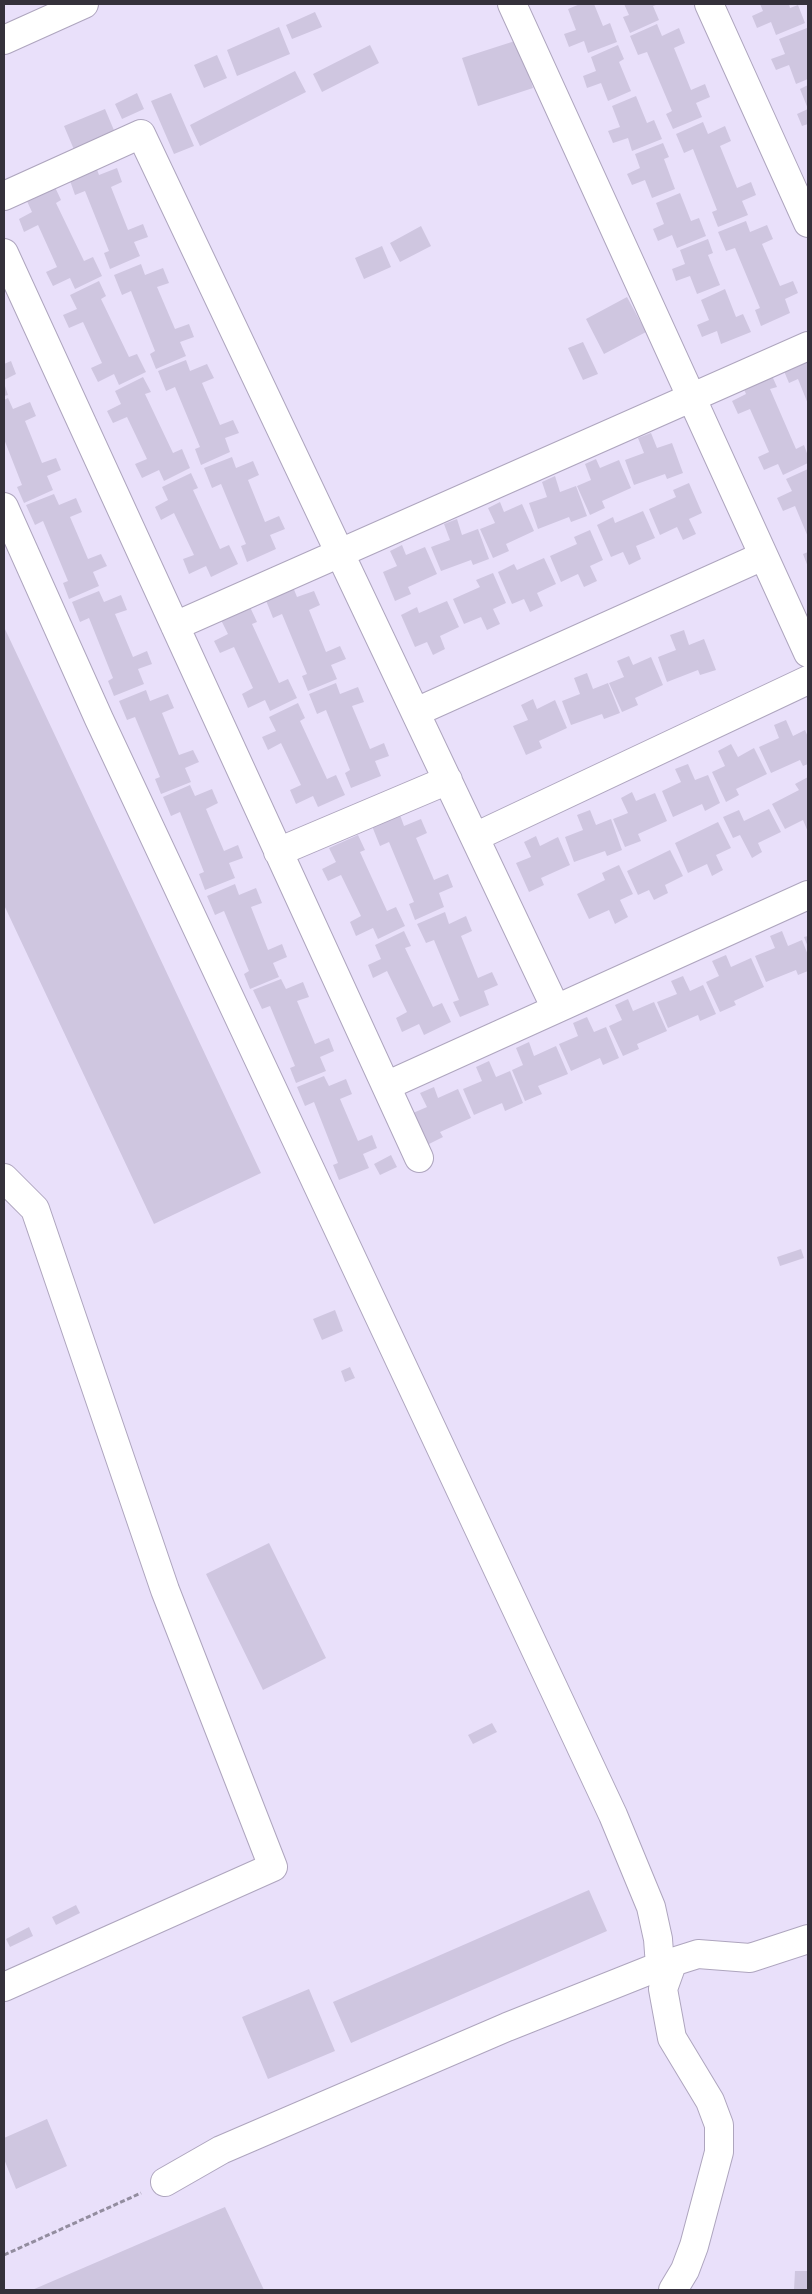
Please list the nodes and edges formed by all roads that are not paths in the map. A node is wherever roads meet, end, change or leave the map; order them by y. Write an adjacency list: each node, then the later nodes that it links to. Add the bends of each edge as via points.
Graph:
1 (84, 4): 4 (main road)
2 (512, 4): 9 (main road)
3 (709, 4): 6 (main road)
4 (4, 40)
5 (4, 196): 11 (main road, via 141,134)
6 (808, 223)
7 (4, 253): 14 (main road)
8 (808, 346): 9 (main road)
9 (692, 398): 11 (main road); 12 (main road)
10 (4, 508): 27 (main road, via 613,1815 651,1907)
11 (340, 553): 14 (main road); 17 (main road)
12 (763, 556): 13 (main road); 17 (main road)
13 (801, 617): 15 (main road)
14 (175, 626): 20 (main road)
15 (808, 653)
16 (808, 680): 19 (main road)
17 (416, 712): 18 (main road)
18 (448, 780): 19 (main road); 20 (main road)
19 (475, 837): 22 (main road)
20 (278, 852): 23 (main road)
21 (808, 895): 22 (main road)
22 (556, 1009): 23 (main road)
23 (386, 1086): 24 (main road)
24 (418, 1158)
25 (4, 1178): 28 (main road, via 35,1209 165,1590 273,1867)
26 (808, 1939): 27 (main road, via 750,1958 698,1954)
27 (666, 1965): 29 (main road, via 506,2027 221,2150); 30 (main road, via 663,1989 672,2038 710,2101 719,2125 719,2152 694,2246)
28 (4, 1987)
29 (165, 2182)
30 (673, 2290)

